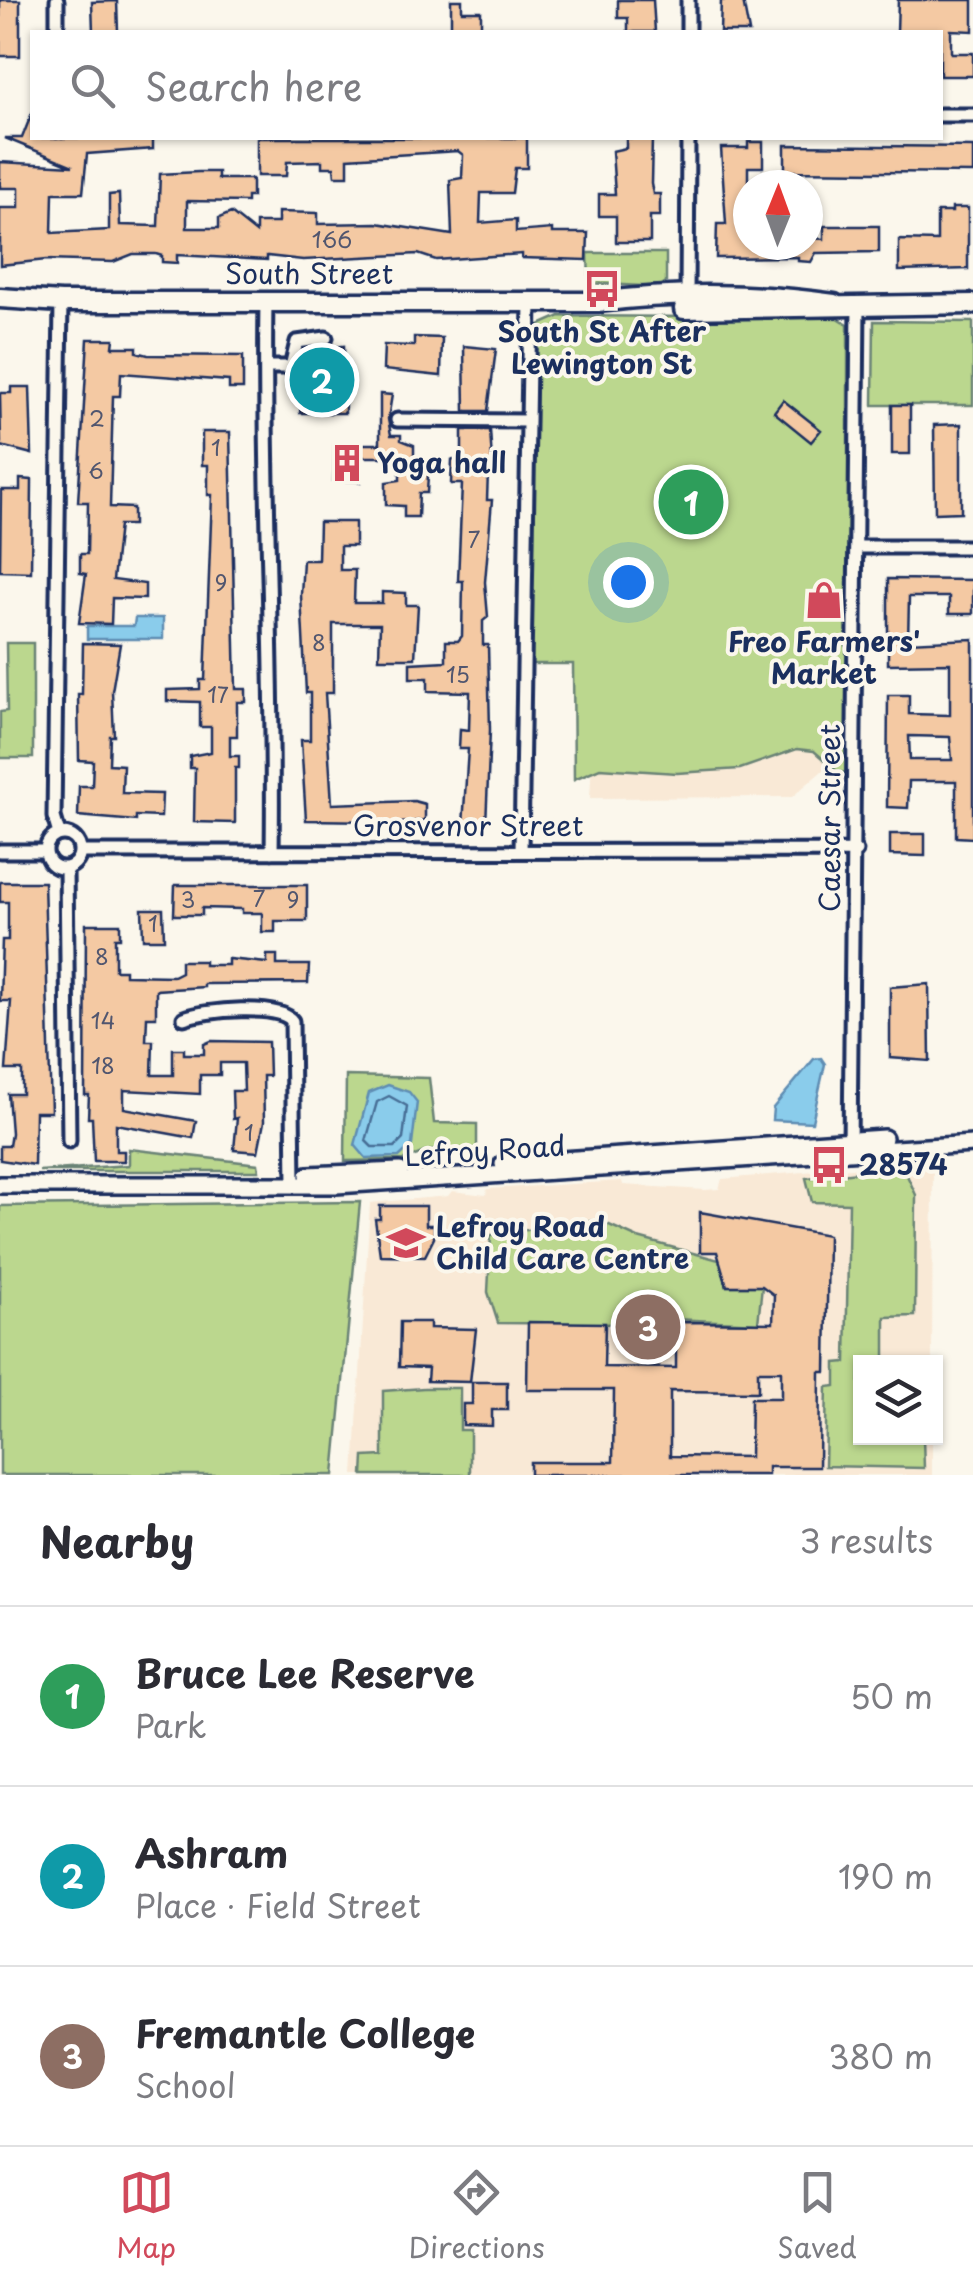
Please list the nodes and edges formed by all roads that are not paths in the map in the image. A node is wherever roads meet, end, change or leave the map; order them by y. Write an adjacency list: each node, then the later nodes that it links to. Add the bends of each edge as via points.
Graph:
1 (58, 0): 3 (street)
2 (688, 0): 4 (street)
3 (57, 30)
4 (688, 30)
5 (943, 115): 6 (street)
6 (973, 116)
7 (688, 140): 12 (street)
8 (0, 301): 9 (main road, South Street)
9 (61, 302): 10 (main road, South Street); 21 (street, via 54,811)
10 (266, 302): 11 (main road, South Street); 16 (street)
11 (530, 302): 12 (main road, South Street); 18 (street)
12 (687, 303): 13 (main road, South Street, via 784,297)
13 (858, 304): 14 (main road, South Street); 20 (street, Caesar Street)
14 (973, 304)
15 (326, 338): 16 (street, via 297,342 291,367)
16 (266, 367): 27 (street)
17 (396, 420): 18 (street)
18 (528, 421): 23 (street)
19 (973, 547): 20 (street)
20 (856, 548): 24 (street, Caesar Street)
21 (59, 834): 25 (street); 26 (street, via 70,835)
22 (0, 851): 25 (street)
23 (520, 851): 24 (street, Grosvenor Street); 27 (street, Grosvenor Street)
24 (856, 851): 33 (street, Caesar Street)
25 (45, 852): 28 (street, via 48,861)
26 (80, 852): 27 (street, Grosvenor Street); 28 (street)
27 (272, 852)
28 (66, 868): 31 (street)
29 (184, 1018): 34 (street, via 204,1011 279,1012 292,1021)
30 (973, 1134): 33 (street, Lefroy Road)
31 (68, 1141)
32 (973, 1144): 33 (street, Lefroy Road)
33 (850, 1147): 34 (street, Lefroy Road)
34 (294, 1180): 35 (street, Lefroy Road)
35 (0, 1182)

